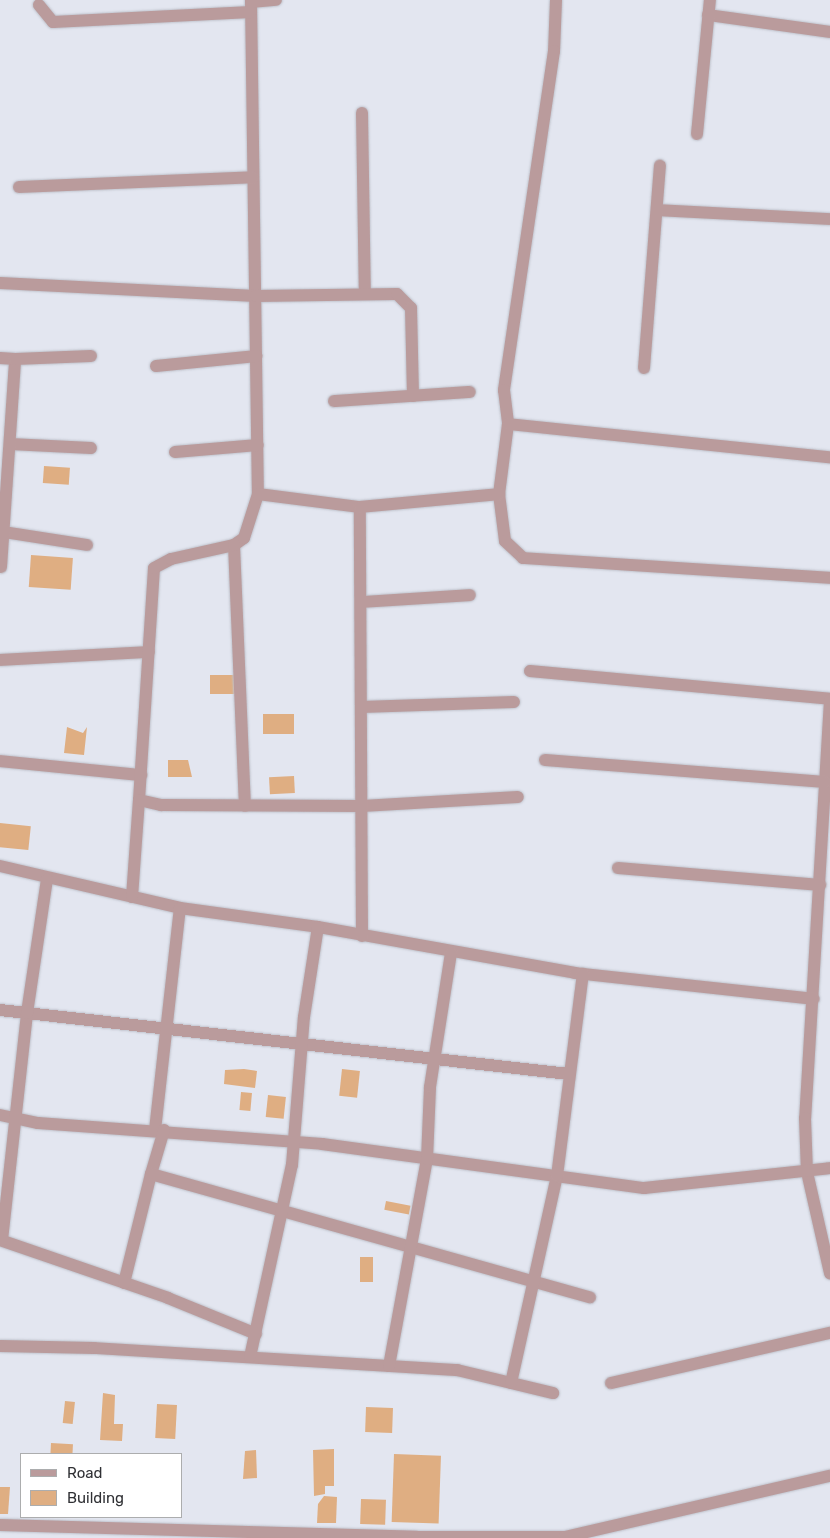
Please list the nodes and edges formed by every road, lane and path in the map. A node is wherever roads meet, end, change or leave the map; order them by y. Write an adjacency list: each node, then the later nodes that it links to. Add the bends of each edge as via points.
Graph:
1 (276, 0): 5 (street)
2 (556, 0): 27 (street, via 554,52 504,390)
3 (710, 0): 6 (street)
4 (39, 5): 5 (street, via 54,22)
5 (251, 5): 11 (street)
6 (708, 15): 7 (street); 9 (street)
7 (830, 32)
8 (362, 113): 16 (street)
9 (697, 134)
10 (660, 166): 13 (street)
11 (253, 176): 12 (street); 17 (street)
12 (19, 187)
13 (657, 210): 14 (street); 23 (street)
14 (830, 219)
15 (0, 283): 17 (street)
16 (365, 294): 17 (street); 25 (street, via 397,294 410,303)
17 (256, 296): 19 (street)
18 (91, 356): 21 (street)
19 (257, 356): 22 (street); 29 (street)
20 (0, 358): 21 (street)
21 (16, 359): 28 (street)
22 (156, 366)
23 (644, 368)
24 (470, 392): 25 (street)
25 (413, 396): 26 (street)
26 (334, 401)
27 (508, 424): 32 (street); 34 (street)
28 (10, 444): 30 (street); 36 (street)
29 (258, 445): 31 (street); 33 (street)
30 (91, 448)
31 (174, 452)
32 (830, 457)
33 (258, 494): 35 (street); 38 (street, via 244,538)
34 (499, 494): 35 (street); 40 (street, via 505,541 523,558)
35 (360, 507): 42 (street)
36 (4, 532): 37 (street); 39 (street)
37 (87, 545)
38 (234, 545): 43 (street, via 171,559 154,568); 55 (street)
39 (1, 567)
40 (830, 578)
41 (470, 595): 42 (street)
42 (362, 602): 48 (street)
43 (149, 652): 44 (street); 51 (street)
44 (0, 660)
45 (530, 671): 46 (street)
46 (830, 700): 52 (street)
47 (514, 702): 48 (street)
48 (361, 707): 56 (street)
49 (544, 760): 52 (street)
50 (0, 762): 51 (street)
51 (141, 775): 54 (street)
52 (824, 782): 60 (street)
53 (518, 797): 56 (street)
54 (139, 800): 55 (street, via 161,805); 61 (street)
55 (245, 806): 56 (street)
56 (362, 806): 64 (street)
57 (0, 866): 59 (street)
58 (618, 868): 60 (street)
59 (47, 879): 61 (street); 69 (street)
60 (820, 884): 67 (street)
61 (132, 897): 62 (street)
62 (180, 908): 63 (street); 70 (street)
63 (318, 927): 64 (street); 71 (street)
64 (362, 936): 65 (street)
65 (450, 953): 66 (street); 72 (street)
66 (583, 974): 67 (street); 73 (street)
67 (814, 999): 80 (street, via 805,1118)
68 (0, 1010): 69 (street)
69 (27, 1014): 70 (street); 75 (street)
70 (166, 1032): 71 (street); 76 (street)
71 (302, 1042): 72 (street); 77 (street)
72 (435, 1058): 73 (street); 78 (street)
73 (569, 1074): 82 (street)
74 (0, 1115): 75 (street)
75 (15, 1118): 76 (street); 84 (street)
76 (159, 1130): 77 (street); 81 (street)
77 (295, 1141): 78 (street); 83 (street)
78 (427, 1159): 82 (street); 85 (street)
79 (830, 1168): 80 (street)
80 (807, 1172): 82 (street, via 644,1188); 86 (street)
81 (151, 1174): 83 (street); 88 (street)
82 (557, 1176): 87 (street)
83 (282, 1213): 85 (street); 91 (street)
84 (1, 1240): 88 (street)
85 (412, 1247): 87 (street); 94 (street)
86 (830, 1273)
87 (534, 1281): 89 (street); 95 (street)
88 (124, 1283): 91 (street)
89 (590, 1297)
90 (830, 1333): 96 (street)
91 (256, 1334): 93 (street)
92 (0, 1346): 93 (street)
93 (250, 1357): 94 (street)
94 (389, 1366): 95 (street, via 457,1370)
95 (511, 1383): 97 (street)
96 (611, 1383)
97 (553, 1393)
98 (830, 1476): 99 (street, via 565,1537 417,1537)
99 (0, 1524)

